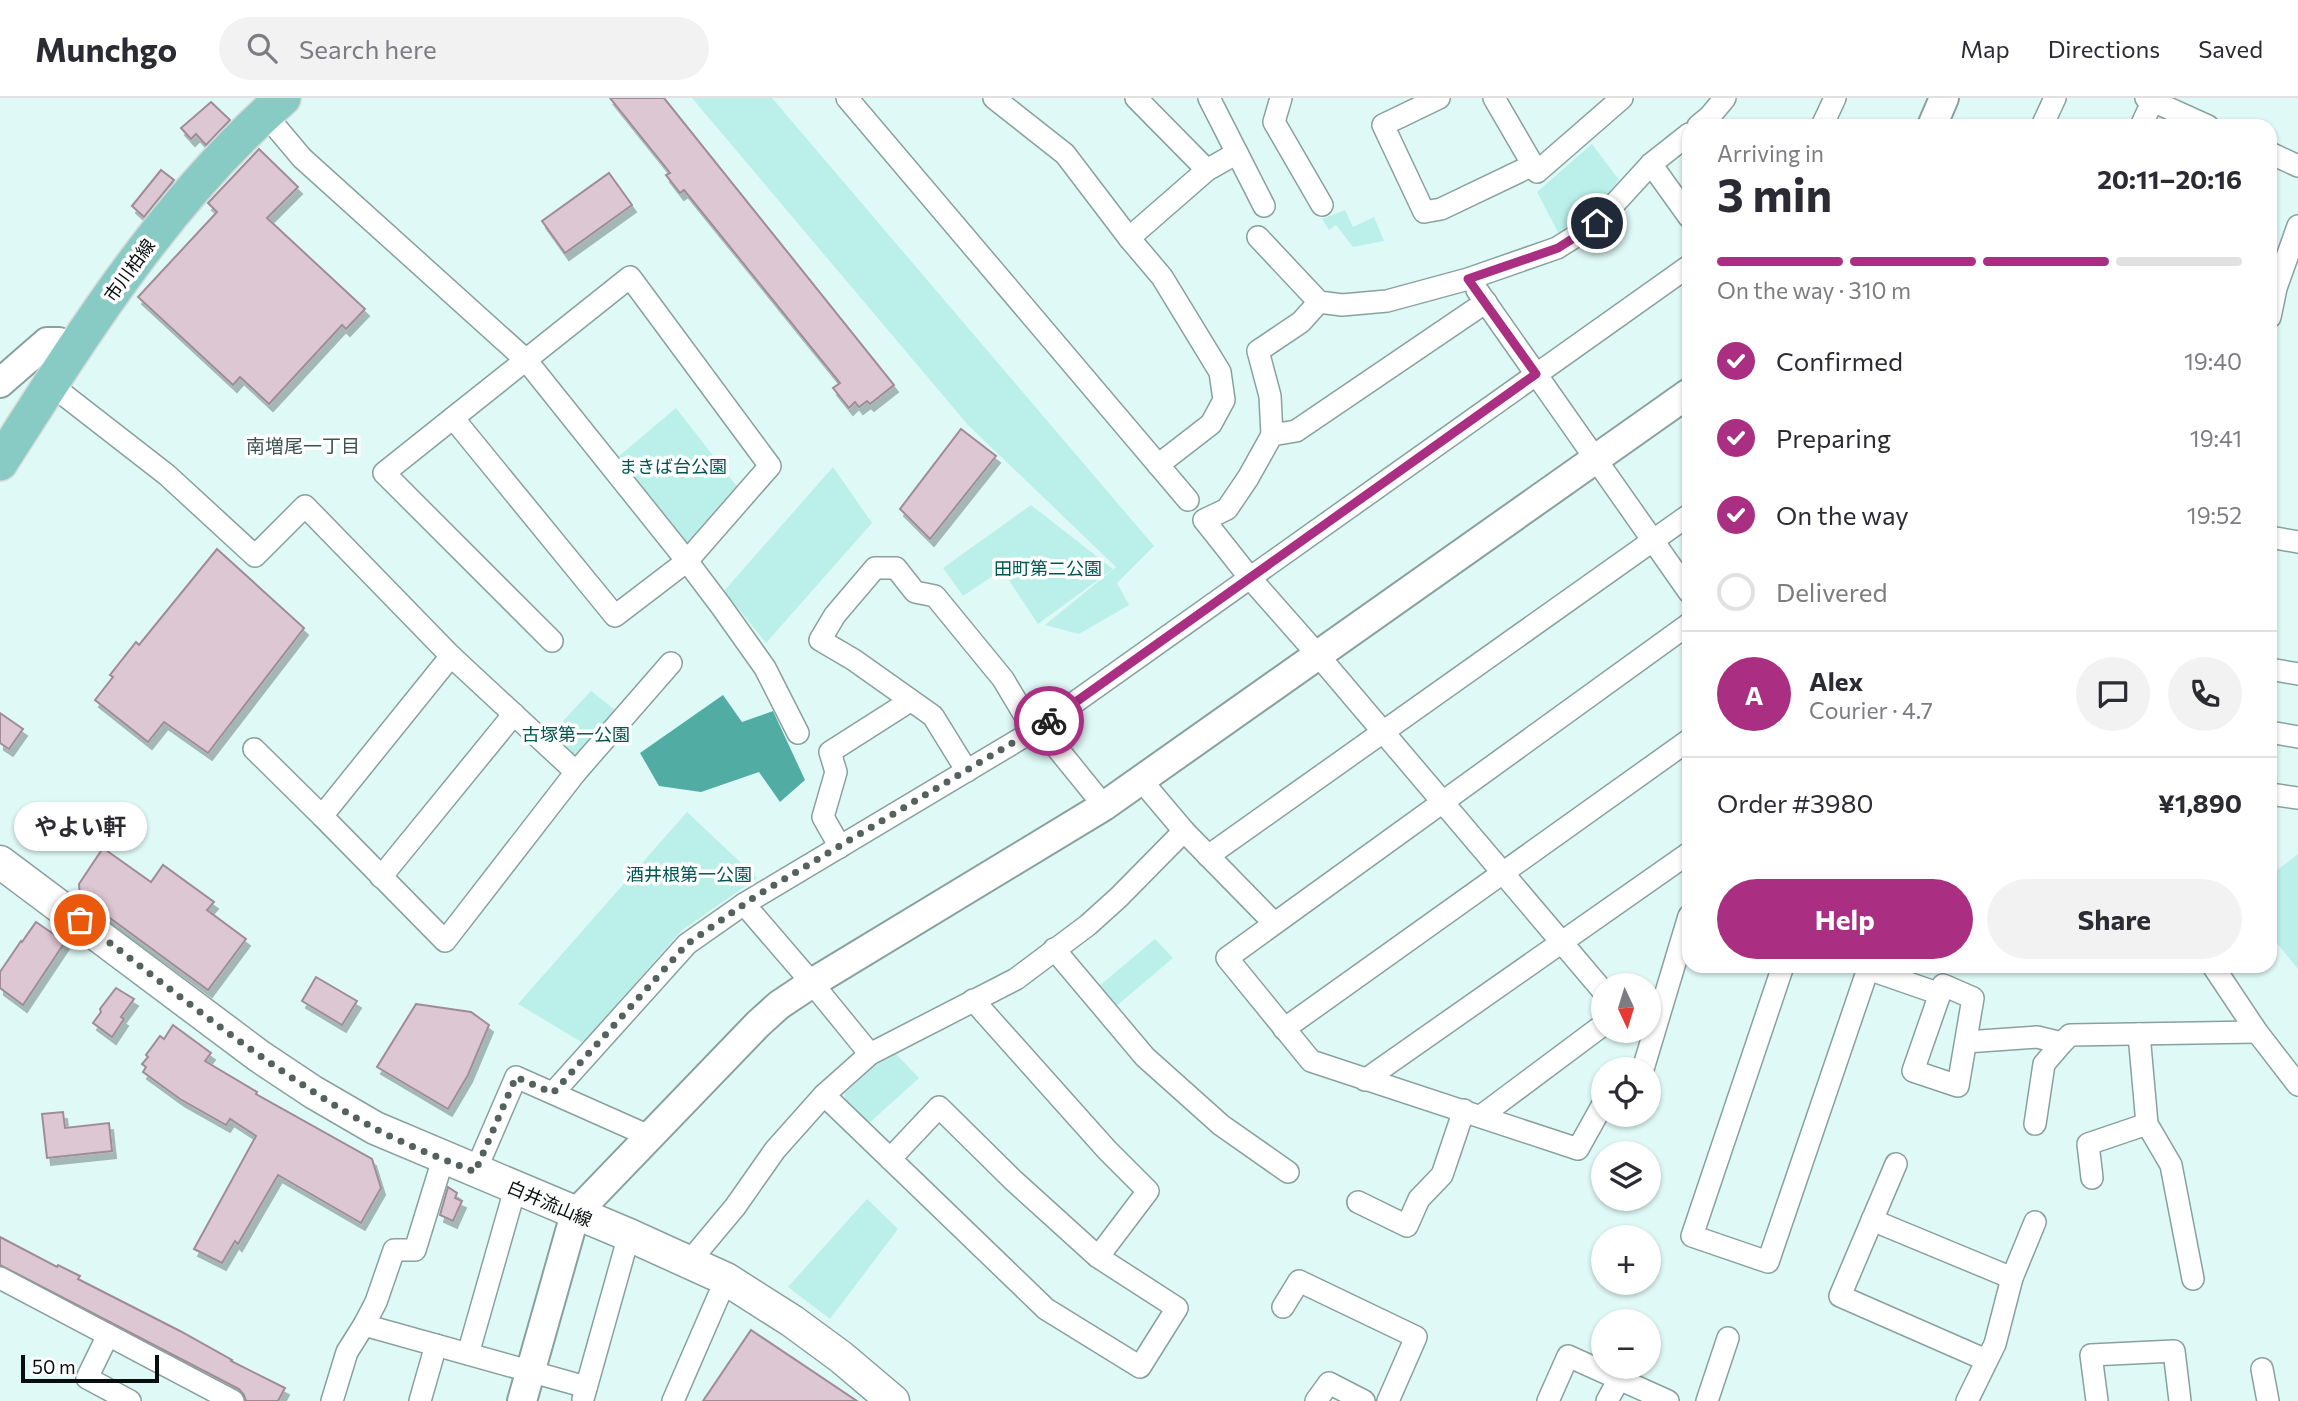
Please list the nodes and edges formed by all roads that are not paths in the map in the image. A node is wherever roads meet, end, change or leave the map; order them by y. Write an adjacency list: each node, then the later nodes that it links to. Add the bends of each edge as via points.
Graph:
1 (847, 98): 49 (street)
2 (994, 98): 33 (street, via 1065,154)
3 (1136, 98): 27 (street)
4 (1209, 98): 22 (street)
5 (1281, 98): 28 (street, via 1274,122)
6 (1440, 98): 25 (street, via 1383,125 1424,212 1441,209)
7 (1494, 98): 25 (street)
8 (1622, 98): 25 (street, via 1537,172)
9 (1725, 98): 15 (street)
10 (1835, 98): 16 (street)
11 (1944, 98): 17 (street)
12 (2055, 98): 18 (street)
13 (2151, 99): 19 (street); 20 (street)
14 (266, 103): 39 (main road, 市川柏線, via 145,247); 40 (street, via 302,158)
15 (1706, 119)
16 (1825, 119)
17 (1935, 119)
18 (2045, 119)
19 (2144, 119)
20 (2193, 119)
21 (1682, 140): 24 (street)
22 (1237, 153): 27 (street); 29 (street)
23 (2277, 156): 26 (street)
24 (1651, 164): 30 (street); 36 (street, via 1597,223 1558,248)
25 (1533, 165)
26 (2298, 166)
27 (1207, 170): 33 (street)
28 (1322, 205)
29 (1264, 206)
30 (1682, 207)
31 (2298, 226): 35 (street)
32 (1258, 237): 37 (street)
33 (1129, 238): 49 (street, via 1162,277 1220,372 1224,400 1211,424)
34 (1682, 270): 41 (street)
35 (2277, 277)
36 (1468, 279): 37 (street, via 1387,301); 38 (street)
37 (1319, 302): 46 (street, via 1301,322 1258,351 1270,396)
38 (1486, 302): 41 (street); 46 (street, via 1296,431)
39 (74, 349): 42 (street, via 47,342); 43 (main road, 市川柏線)
40 (526, 360): 45 (street); 55 (street); 55 (street, via 630,277 770,466)
41 (1536, 374): 47 (street); 56 (street)
42 (0, 383)
43 (50, 384): 48 (main road, 市川柏線); 61 (street, via 167,475 255,556 305,506)
44 (1682, 398): 47 (street)
45 (453, 418): 55 (street, via 615,616); 59 (street, via 384,473)
46 (1272, 435): 56 (street, via 1227,509 1204,520)
47 (1595, 459): 53 (street); 60 (street)
48 (0, 463)
49 (1158, 465): 50 (street)
50 (1188, 500)
51 (1682, 520): 53 (street)
52 (2277, 538): 54 (street)
53 (1651, 541): 57 (street); 68 (street)
54 (2298, 542)
55 (687, 561): 71 (street, via 765,668)
56 (1250, 578): 60 (street); 67 (street)
57 (1682, 583)
58 (1682, 629): 79 (street)
59 (552, 641)
60 (1317, 654): 68 (street); 76 (street)
61 (451, 656): 66 (street); 81 (street)
62 (671, 663): 75 (street)
63 (2277, 670): 64 (street)
64 (2298, 674)
65 (910, 701): 67 (street, via 820,640 875,568 896,568 915,592 935,596); 74 (street, via 933,716); 83 (street, via 830,752 836,772 823,817)
66 (514, 714): 75 (street); 88 (street)
67 (1037, 729): 74 (street); 80 (street)
68 (1383, 732): 79 (street); 84 (street)
69 (2277, 733): 70 (street)
70 (2298, 737)
71 (802, 738)
72 (1682, 745): 87 (street)
73 (254, 749): 81 (street)
74 (967, 771): 83 (street)
75 (576, 772): 88 (street, via 444,941)
76 (1141, 780): 80 (street); 82 (street)
77 (2277, 795): 78 (street)
78 (2298, 798)
79 (1443, 803): 87 (street); 90 (street)
80 (1104, 806): 100 (street)
81 (322, 816): 88 (street)
82 (1184, 831): 84 (street); 93 (street, via 1119,897)
83 (840, 847): 89 (street)
84 (1208, 856): 90 (street)
85 (1682, 858): 92 (street)
86 (0, 862): 121 (main road, 白井流山線, via 259,1056 375,1128)
87 (1502, 873): 92 (street); 104 (street)
88 (381, 877)
89 (744, 904): 100 (street); 114 (street, via 687,944)
90 (1274, 923): 104 (street, via 1227,958)
91 (1682, 939): 99 (street)
92 (1560, 941): 98 (street); 112 (street)
93 (1054, 949): 103 (street, via 1016,979); 125 (street, via 1145,1057 1221,1125)
94 (1781, 973): 95 (street, via 1692,1236 1768,1262)
95 (1866, 973)
96 (1884, 973): 102 (street)
97 (2218, 973): 105 (street)
98 (1591, 977)
99 (1670, 978): 101 (street); 111 (street)
100 (812, 983): 110 (street); 120 (street, via 758,1024)
101 (1661, 984)
102 (1940, 994): 108 (street, via 1943,985 1973,998); 108 (street, via 1913,1071 1958,1086)
103 (973, 1000): 110 (street); 133 (street, via 1148,1191)
104 (1284, 1029): 112 (street, via 1311,1061)
105 (2257, 1032): 107 (street); 113 (street)
106 (1591, 1033): 116 (street)
107 (2139, 1034): 109 (street, via 2070,1035); 117 (street)
108 (1966, 1042): 109 (street, via 2037,1037)
109 (2062, 1042): 118 (street, via 2044,1064)
110 (870, 1054): 115 (street)
111 (1647, 1057)
112 (1365, 1080): 116 (street)
113 (2298, 1084)
114 (553, 1093): 120 (street); 124 (street, via 516,1077)
115 (824, 1095): 122 (street); 134 (street, via 775,1150)
116 (1472, 1113): 119 (street, via 1578,1149); 128 (street, via 1442,1175 1419,1199 1407,1226)
117 (2147, 1124): 126 (street, via 2088,1144); 138 (street, via 2171,1165)
118 (2035, 1125)
119 (1591, 1126)
120 (649, 1136): 129 (street)
121 (443, 1159): 124 (main road, 白井流山線); 140 (street, via 415,1250 394,1250)
122 (890, 1159): 133 (street, via 939,1107); 133 (street, via 1046,1309 1140,1367 1177,1308)
123 (1896, 1164): 130 (street)
124 (475, 1172): 127 (main road, 白井流山線)
125 (1288, 1172)
126 (2092, 1178)
127 (515, 1189): 129 (main road, 白井流山線); 144 (street)
128 (1358, 1202)
129 (575, 1214): 132 (main road, 白井流山線); 147 (street)
130 (1872, 1220): 136 (street); 145 (street, via 1840,1296)
131 (2035, 1222): 136 (street)
132 (629, 1236): 134 (main road, 白井流山線); 149 (street)
133 (1098, 1257)
134 (689, 1262): 137 (main road, 白井流山線)
135 (0, 1278): 141 (street)
136 (2012, 1278): 145 (street, via 1995,1344)
137 (726, 1279): 156 (street); 157 (main road, 白井流山線, via 841,1357)
138 (2193, 1279)
139 (1283, 1307): 160 (street, via 1298,1281 1416,1338)
140 (365, 1325): 143 (street); 153 (street, via 347,1352)
141 (108, 1335): 151 (street, via 86,1378); 152 (street)
142 (1728, 1338): 163 (street)
143 (436, 1345): 144 (street); 154 (street)
144 (468, 1354): 147 (street)
145 (1986, 1360): 164 (street)
146 (2262, 1369): 167 (street)
147 (530, 1371): 149 (street); 155 (street)
148 (1619, 1380): 150 (street, via 1569,1356); 161 (street); 162 (street)
149 (584, 1394)
150 (1554, 1399)
151 (130, 1401)
152 (233, 1401)
153 (331, 1401)
154 (420, 1401)
155 (522, 1401)
156 (673, 1401)
157 (892, 1401)
158 (1316, 1401): 159 (street, via 1329,1383)
159 (1364, 1401)
160 (1388, 1401)
161 (1607, 1401)
162 (1668, 1401)
163 (1707, 1401)
164 (1967, 1401)
165 (2097, 1401): 166 (street, via 2091,1355 2174,1351)
166 (2180, 1401)
167 (2268, 1401)

